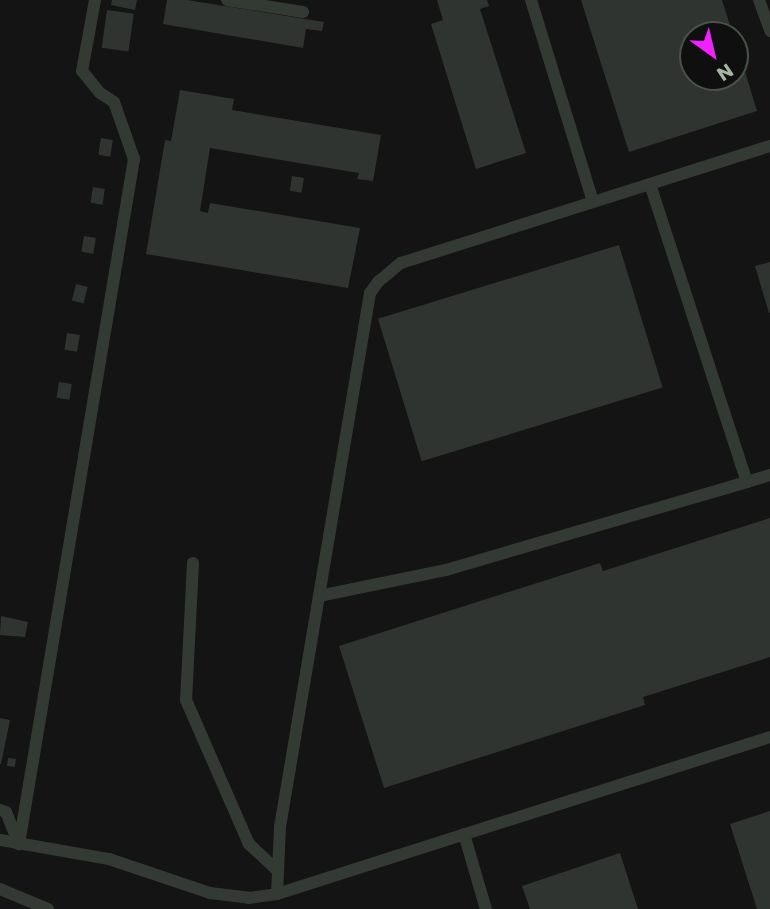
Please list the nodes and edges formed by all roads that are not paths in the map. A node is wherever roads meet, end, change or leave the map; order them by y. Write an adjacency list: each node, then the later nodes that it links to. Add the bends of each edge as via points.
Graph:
1 (95, 0): 18 (lane, via 82,71 114,102 134,159)
2 (227, 0): 5 (lane)
3 (531, 0): 9 (lane)
4 (759, 0): 6 (lane)
5 (303, 12)
6 (770, 31)
7 (770, 146): 8 (lane)
8 (650, 184): 9 (lane); 11 (lane)
9 (593, 202): 13 (lane, via 401,263 377,282 370,293)
10 (770, 475): 11 (lane)
11 (747, 482): 13 (lane, via 446,570)
12 (193, 564): 19 (lane, via 186,700 249,844)
13 (319, 596): 19 (lane, via 280,827)
14 (770, 737): 16 (lane)
15 (0, 810): 18 (lane, via 6,813)
16 (464, 834): 21 (lane); 23 (lane)
17 (0, 840): 18 (lane)
18 (19, 844): 21 (lane, via 109,859 210,893 249,898)
19 (277, 870): 21 (lane)
20 (0, 889): 22 (lane)
21 (277, 894)
22 (48, 909)
23 (486, 909)

